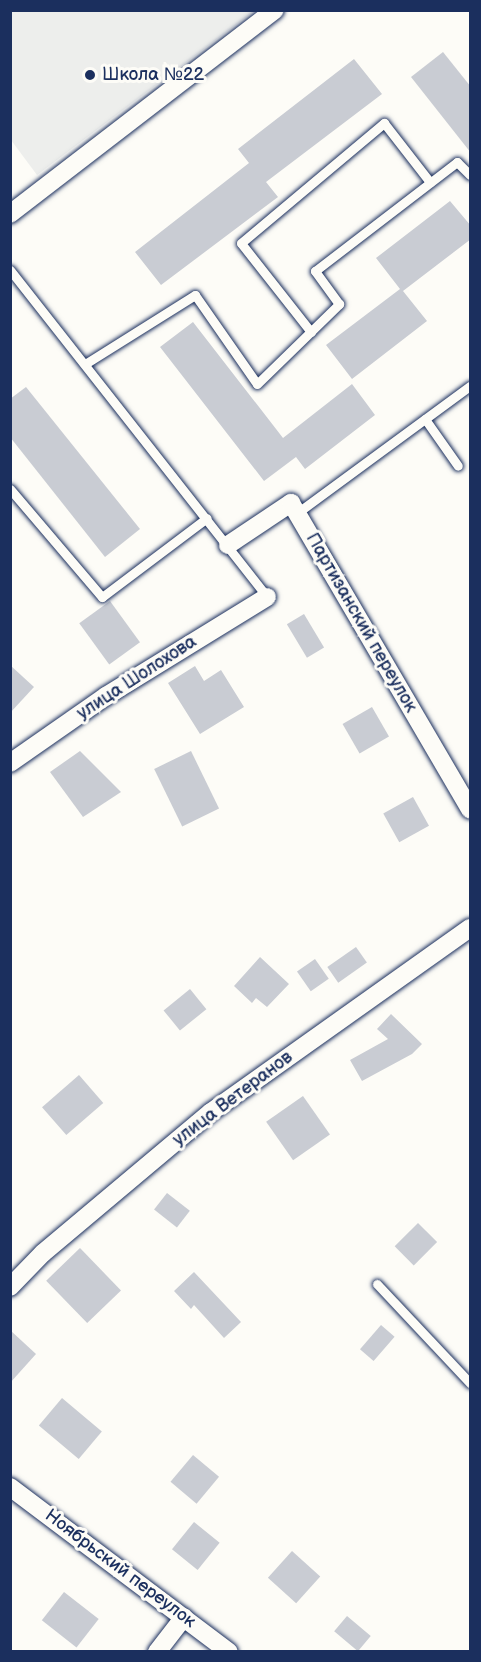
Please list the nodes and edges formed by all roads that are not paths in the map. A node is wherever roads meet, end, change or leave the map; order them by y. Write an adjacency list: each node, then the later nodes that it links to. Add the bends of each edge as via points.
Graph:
1 (275, 10): 4 (street)
2 (471, 175): 3 (lane, via 457,162)
3 (430, 182): 6 (lane, via 315,271 339,304); 6 (lane, via 384,123 241,243)
4 (10, 214)
5 (10, 270): 7 (lane)
6 (311, 332): 7 (lane, via 257,384 195,295)
7 (85, 364): 13 (lane)
8 (471, 386): 9 (lane)
9 (425, 419): 10 (lane); 12 (lane)
10 (458, 466)
11 (10, 489): 13 (lane, via 102,597)
12 (297, 513): 14 (street, Партизанский переулок, via 291,503); 17 (street, Партизанский переулок)
13 (207, 518): 14 (lane)
14 (228, 545): 15 (lane)
15 (267, 597): 16 (street, улица Шолохова, via 106,696)
16 (10, 763)
17 (471, 809)
18 (471, 928): 20 (street, улица Ветеранов, via 211,1112 43,1252)
19 (378, 1284): 21 (lane)
20 (10, 1287)
21 (471, 1383)
22 (10, 1487): 23 (street, Ноябрьский переулок)
23 (184, 1617): 24 (street); 25 (street, Ноябрьский переулок)
24 (157, 1652)
25 (230, 1652)

